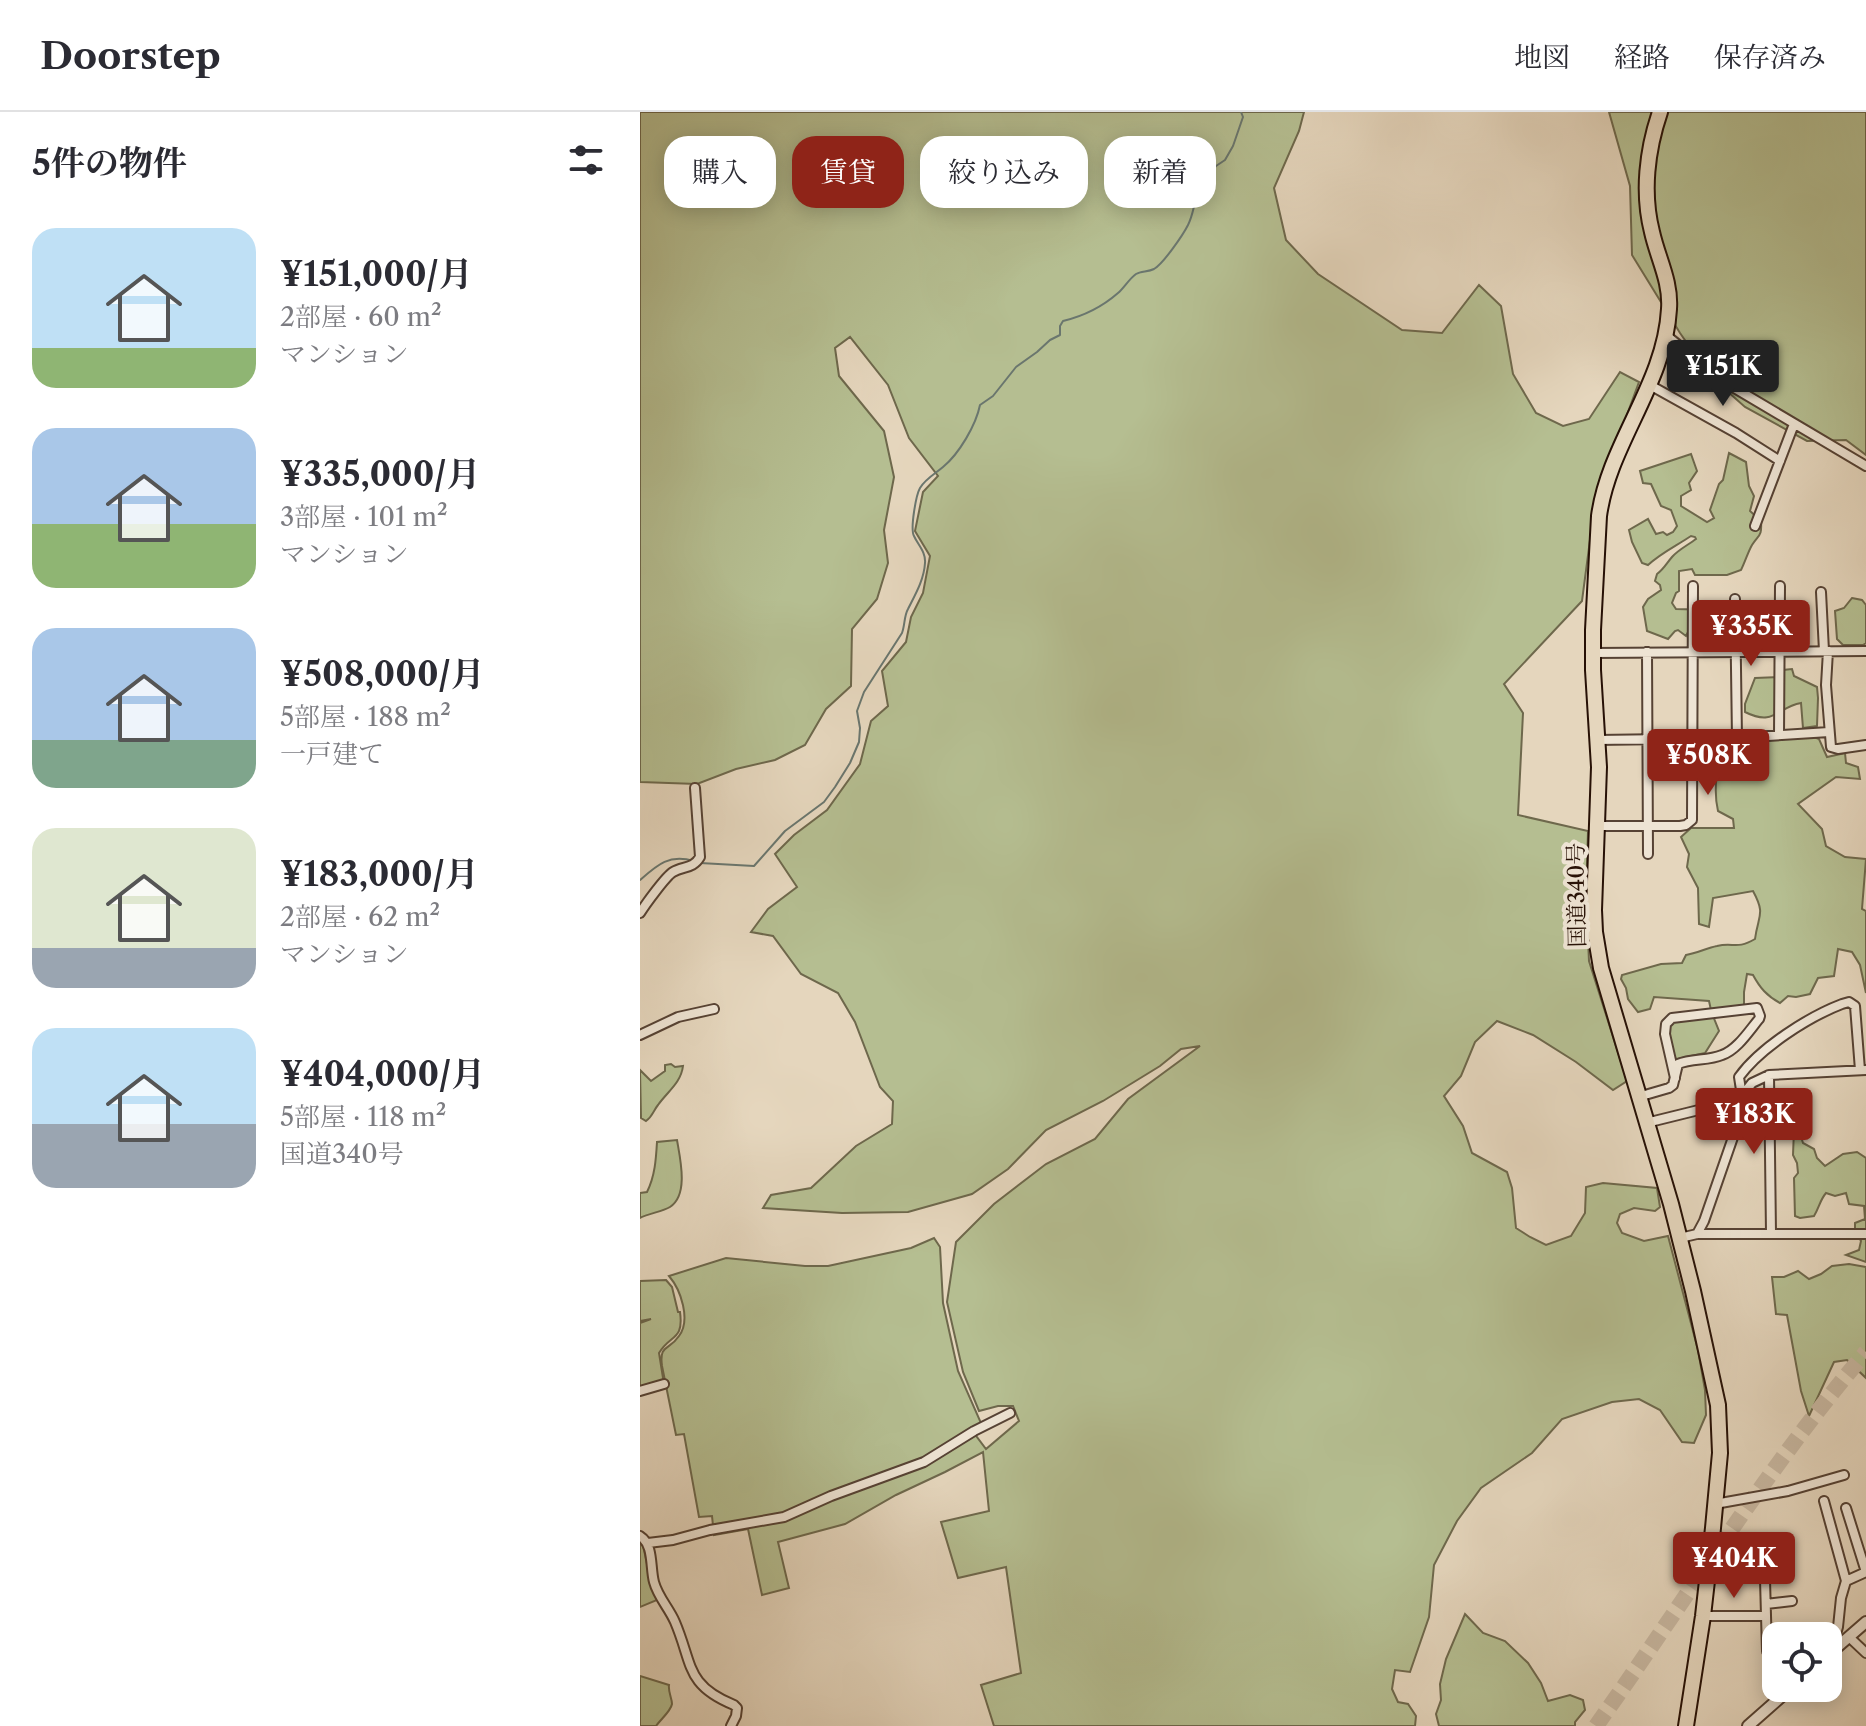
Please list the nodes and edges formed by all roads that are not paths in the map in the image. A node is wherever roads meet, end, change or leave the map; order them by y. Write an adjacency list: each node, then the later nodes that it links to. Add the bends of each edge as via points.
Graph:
1 (1660, 112): 2 (highway, 国道340号, via 1649,147 1647,193 1669,291)
2 (1666, 335): 3 (highway, 国道340号); 4 (street, via 1721,380)
3 (1648, 384): 5 (street); 18 (highway, 国道340号, via 1601,498)
4 (1794, 424): 5 (street); 6 (street)
5 (1780, 461): 7 (street)
6 (1866, 466)
7 (1755, 526)
8 (1693, 586): 16 (street)
9 (1780, 586): 12 (street)
10 (1821, 592): 13 (street)
11 (1735, 599): 17 (street)
12 (1779, 651): 13 (street); 17 (street); 20 (street)
13 (1826, 651): 14 (street); 19 (street)
14 (1866, 651)
15 (1647, 652): 16 (street); 18 (street); 21 (street)
16 (1691, 652): 17 (street); 22 (street)
17 (1735, 652): 23 (street)
18 (1593, 653): 24 (highway, 国道340号)
19 (1829, 732): 20 (street); 25 (street, via 1831,747)
20 (1779, 735): 23 (street)
21 (1647, 738): 22 (street); 24 (street); 27 (street)
22 (1692, 738): 23 (street); 27 (street, via 1692,820 1686,825)
23 (1737, 738)
24 (1597, 740): 28 (highway, 国道340号)
25 (1866, 745)
26 (695, 788): 30 (street, via 700,857 693,866 668,875)
27 (1647, 825): 28 (street); 29 (street)
28 (1597, 826): 37 (highway, 国道340号, via 1598,951)
29 (1648, 854)
30 (640, 913)
31 (714, 1009): 32 (street, via 678,1017)
32 (640, 1035)
33 (1863, 1070): 34 (street); 36 (street, via 1855,1006 1849,1002 1792,1031 1756,1058 1739,1077)
34 (1769, 1075): 36 (street); 40 (street)
35 (1675, 1078): 35 (street, via 1678,1064 1732,1049 1759,1019 1757,1008 1672,1018 1665,1034); 37 (street, via 1669,1088)
36 (1745, 1092): 39 (street)
37 (1638, 1097): 38 (highway, 国道340号)
38 (1646, 1123): 39 (street, via 1723,1104); 43 (highway, 国道340号)
39 (1737, 1126): 41 (street)
40 (1771, 1233): 41 (street); 42 (street)
41 (1697, 1234): 43 (street)
42 (1866, 1234)
43 (1680, 1238): 49 (highway, 国道340号, via 1718,1405)
44 (664, 1384): 45 (street)
45 (640, 1391)
46 (1010, 1413): 51 (street, via 924,1462 784,1517 673,1540)
47 (1844, 1475): 49 (street)
48 (1824, 1501): 54 (street)
49 (1715, 1504): 57 (highway, 国道340号)
50 (1846, 1508): 53 (street)
51 (644, 1540): 66 (street, via 655,1583 678,1628 690,1669 702,1687 737,1708)
52 (1764, 1544): 56 (street)
53 (1866, 1572): 54 (street)
54 (1846, 1581): 60 (street)
55 (1792, 1601): 56 (street)
56 (1766, 1604): 58 (street)
57 (1703, 1616): 58 (street); 67 (highway, 国道340号)
58 (1766, 1616): 59 (street)
59 (1766, 1622)
60 (1839, 1622)
61 (1866, 1622): 62 (street)
62 (1849, 1637): 63 (street); 64 (street)
63 (1842, 1643)
64 (1866, 1653)
65 (1775, 1702): 68 (street)
66 (731, 1726)
67 (1686, 1726)
68 (1748, 1726)

